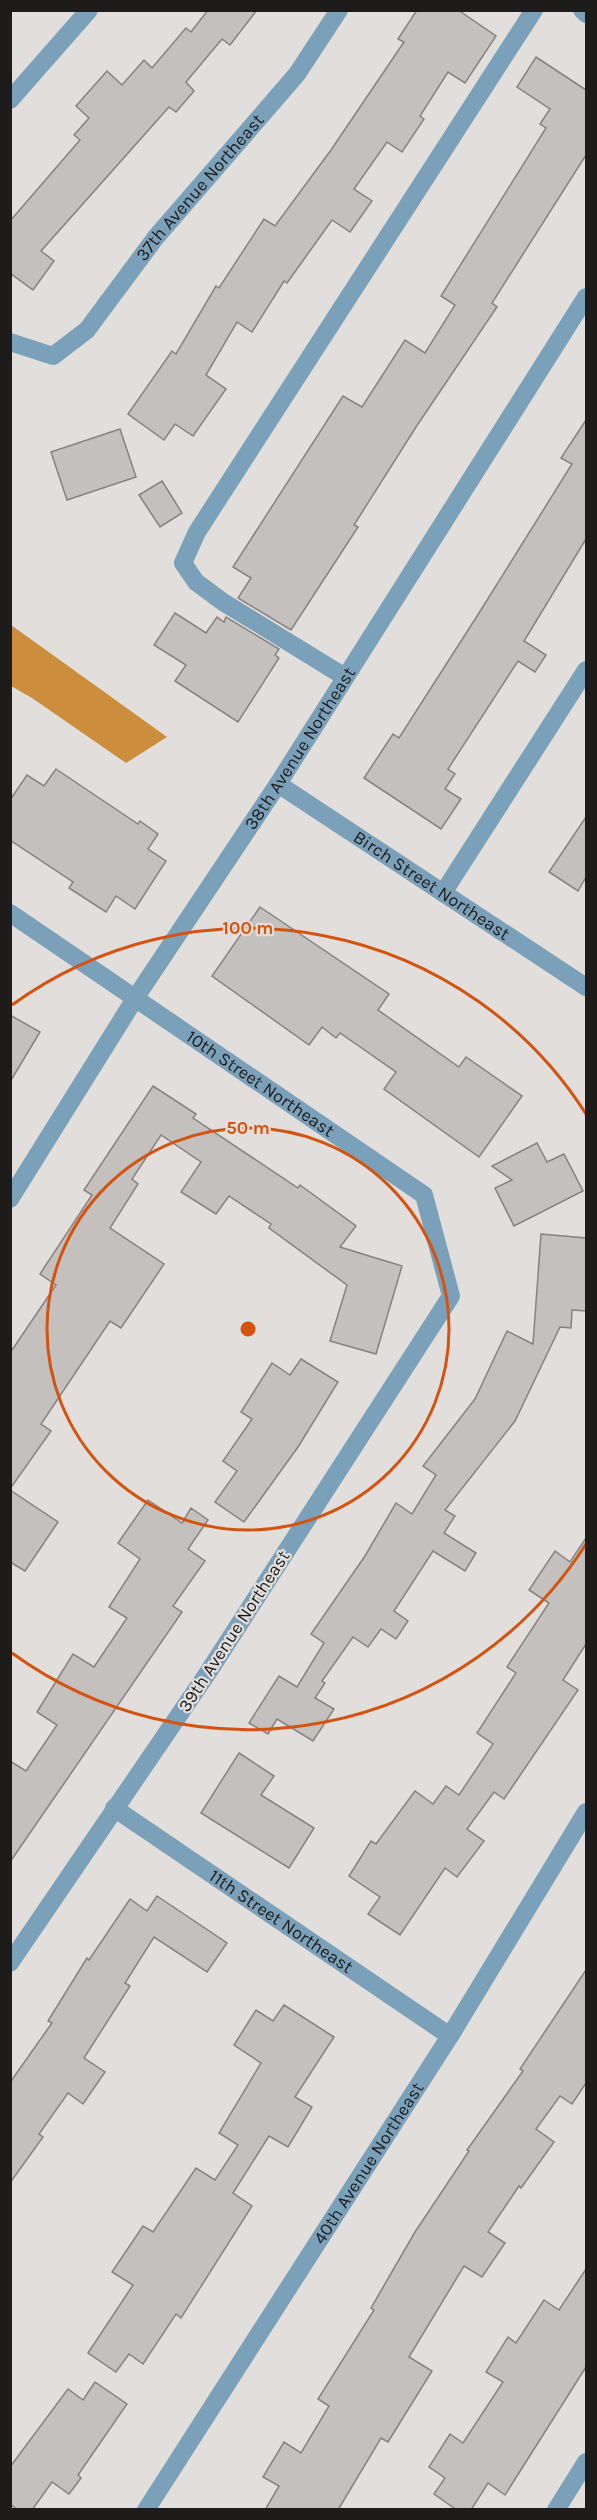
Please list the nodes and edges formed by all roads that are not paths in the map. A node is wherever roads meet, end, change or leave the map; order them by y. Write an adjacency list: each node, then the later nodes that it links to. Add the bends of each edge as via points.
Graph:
1 (89, 10): 6 (street)
2 (339, 10): 8 (street, 37th Avenue Northeast, via 297,74 156,237 87,330 53,356)
3 (534, 10): 10 (street, via 197,532 183,563 196,582 223,602)
4 (582, 10): 5 (street)
5 (586, 14)
6 (10, 100)
7 (586, 297): 10 (street, 38th Avenue Northeast)
8 (10, 342)
9 (586, 670): 12 (street)
10 (345, 678): 11 (street, 38th Avenue Northeast)
11 (278, 784): 12 (street, Birch Street Northeast); 15 (street, 38th Avenue Northeast)
12 (443, 892): 14 (street, Birch Street Northeast)
13 (10, 913): 15 (street, 10th Street Northeast)
14 (586, 987)
15 (136, 997): 16 (street, 38th Avenue Northeast); 17 (street, 10th Street Northeast, via 424,1195)
16 (10, 1198)
17 (451, 1296): 18 (street, 39th Avenue Northeast, via 209,1671)
18 (114, 1808): 20 (street, 39th Avenue Northeast); 21 (street, 11th Street Northeast)
19 (586, 1812): 21 (street, 40th Avenue Northeast)
20 (10, 1963)
21 (450, 2036): 23 (street, 40th Avenue Northeast)
22 (586, 2462): 24 (street)
23 (146, 2510)
24 (556, 2510)

